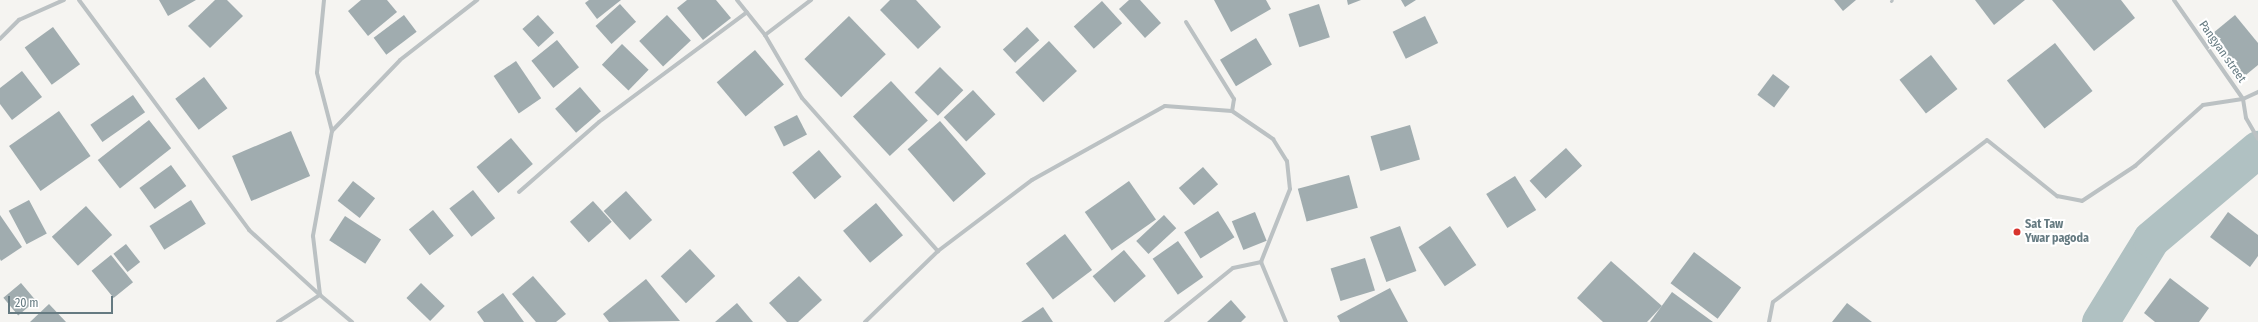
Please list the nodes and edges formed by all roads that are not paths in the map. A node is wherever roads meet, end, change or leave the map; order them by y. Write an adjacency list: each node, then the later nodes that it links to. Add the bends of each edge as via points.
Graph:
1 (64, 0): 11 (street, via 19,20)
2 (79, 0): 20 (street, via 250,230)
3 (324, 0): 15 (street, via 316,73)
4 (477, 0): 15 (street, via 400,60)
5 (737, 0): 8 (street)
6 (811, 0): 10 (street)
7 (2174, 0): 13 (street, Pangyan street)
8 (747, 12): 10 (street); 17 (street, via 599,122)
9 (1186, 22): 14 (street, via 1234,99)
10 (765, 35): 18 (street, via 802,98)
11 (0, 39)
12 (2258, 92): 13 (street)
13 (2243, 99): 16 (street, Pangyan street, via 2246,118); 26 (street, via 2203,104 2135,166 2082,200 2057,196 1987,140 1913,200 1849,242 1772,302)
14 (1232, 111): 18 (street, via 1165,106 1032,180); 19 (street, via 1273,139 1287,161 1290,189)
15 (332, 131): 20 (street, via 314,236)
16 (2258, 139)
17 (519, 192)
18 (938, 251): 23 (street)
19 (1261, 262): 24 (street, via 1233,268); 25 (street)
20 (320, 295): 21 (street); 22 (street)
21 (278, 322)
22 (352, 322)
23 (865, 322)
24 (1166, 322)
25 (1286, 322)
26 (1769, 322)

